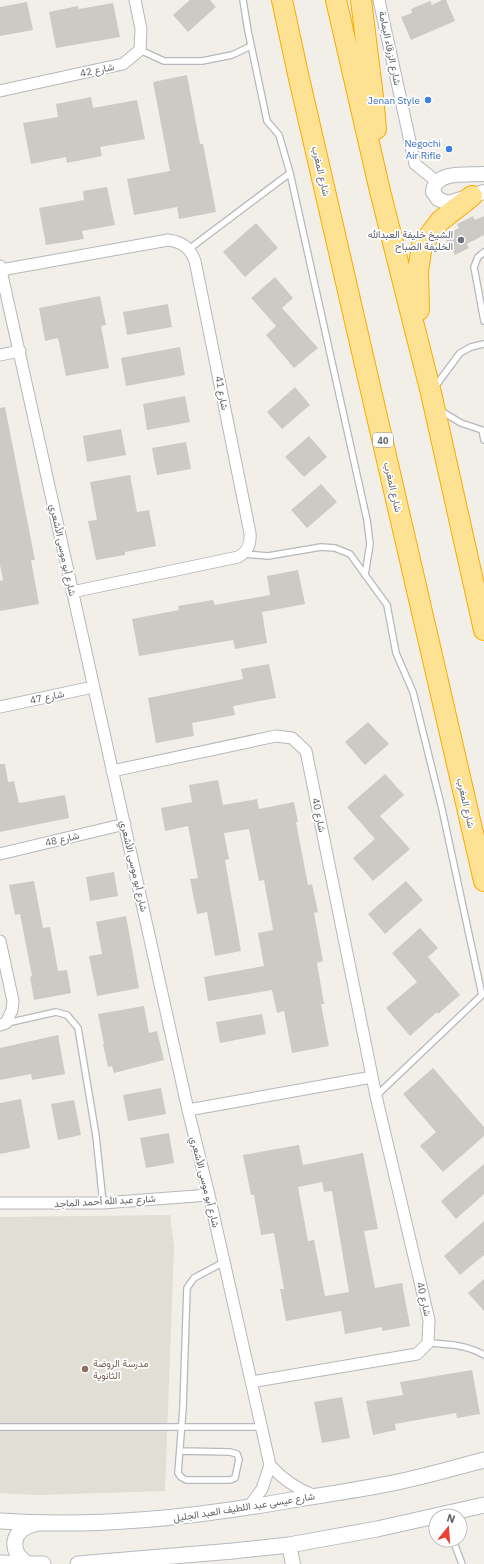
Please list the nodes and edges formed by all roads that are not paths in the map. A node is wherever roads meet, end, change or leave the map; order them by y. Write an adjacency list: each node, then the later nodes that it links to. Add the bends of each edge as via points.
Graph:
1 (135, 0): 9 (street, via 141,29)
2 (243, 0): 8 (lane)
3 (274, 0): 10 (highway)
4 (282, 0): 10 (highway, شارع المغرب / 40)
5 (336, 0): 15 (highway)
6 (361, 0): 15 (highway, via 374,97)
7 (379, 0): 14 (street, شارع الزرقاء اليمامة, via 416,164)
8 (251, 46): 9 (lane, via 232,55 202,61 164,61); 12 (lane, via 267,121 278,135)
9 (140, 50): 11 (street, شارع 42, via 123,64)
10 (298, 74): 36 (highway, شارع المغرب / 40)
11 (0, 91)
12 (290, 173): 17 (lane); 28 (lane, via 367,520 370,544)
13 (484, 174): 14 (street, via 452,176)
14 (436, 181): 16 (street, via 433,192 442,202 448,203)
15 (380, 191): 25 (highway)
16 (478, 194): 25 (highway, via 440,221 422,245 418,297)
17 (189, 249): 19 (street, via 168,240); 27 (street, شارع 41, via 195,261 250,533 248,548)
18 (484, 252): 21 (lane, via 478,257 474,267)
19 (0, 268): 20 (street, شارع أبو موسى الأشعري)
20 (4, 301): 23 (street, شارع أبو موسى الأشعري)
21 (484, 321)
22 (484, 344): 25 (lane, via 460,353)
23 (20, 351): 24 (street); 29 (street, شارع أبو موسى الأشعري)
24 (0, 356)
25 (431, 393): 26 (lane, via 461,422 482,430); 30 (highway)
26 (484, 440)
27 (244, 554): 28 (lane, via 268,556 335,548 350,554); 29 (street)
28 (365, 575): 40 (lane, via 387,605 396,653 413,692 442,809 482,996)
29 (72, 592): 31 (street, شارع أبو موسى الأشعري)
30 (484, 630)
31 (93, 687): 32 (street, شارع 47); 33 (street, شارع أبو موسى الأشعري)
32 (0, 707)
33 (112, 771): 34 (street, شارع أبو موسى الأشعري); 39 (street, شارع 40, via 276,736 292,738 306,751)
34 (124, 824): 35 (street, شارع 48); 41 (street, شارع أبو موسى الأشعري)
35 (0, 854)
36 (484, 881)
37 (0, 941): 38 (street, via 13,1001 12,1010)
38 (3, 1024): 44 (lane, via 56,1012 67,1015 78,1028 96,1136)
39 (372, 1077): 40 (street, شارع 40); 41 (street)
40 (376, 1096): 46 (street, شارع 40, via 429,1320)
41 (188, 1110): 42 (street, شارع أبو موسى الأشعري)
42 (209, 1195): 44 (street, شارع عبد الله أحمد الماجد); 45 (street, شارع أبو موسى الأشعري)
43 (0, 1203): 44 (street, شارع عبد الله أحمد الماجد)
44 (103, 1203)
45 (224, 1262): 48 (street, شارع أبو موسى الأشعري); 49 (lane, via 194,1278 187,1288)
46 (428, 1343): 47 (lane, via 452,1344 470,1348); 48 (street, via 417,1354)
47 (484, 1355)
48 (251, 1382): 51 (street, شارع أبو موسى الأشعري)
49 (181, 1426): 50 (lane); 51 (lane); 52 (lane)
50 (0, 1427)
51 (261, 1427): 54 (street, شارع أبو موسى الأشعري)
52 (180, 1451): 52 (lane, via 237,1454 239,1459 235,1478 186,1480 178,1473)
53 (484, 1460): 55 (main road, شارع عيسى عبد اللطيف العبد الجليل, via 402,1481)
54 (270, 1465): 55 (street, via 291,1485); 57 (street, via 262,1489)
55 (317, 1496): 57 (main road, شارع عيسى عبد اللطيف العبد الجليل)
56 (484, 1505): 58 (main road)
57 (248, 1508): 61 (main road, شارع عيسى عبد اللطيف العبد الجليل, via 174,1518 89,1524)
58 (468, 1509)
59 (428, 1519): 62 (main road)
60 (0, 1521): 61 (main road, شارع عيسى عبد اللطيف العبد الجليل)
61 (35, 1524): 65 (main road, via 22,1529 15,1541 18,1555)
62 (289, 1545): 67 (main road); 68 (street)
63 (456, 1548): 69 (lane)
64 (0, 1563): 65 (main road)
65 (28, 1564): 66 (main road)
66 (43, 1564)
67 (78, 1564)
68 (293, 1564)
69 (462, 1564)

